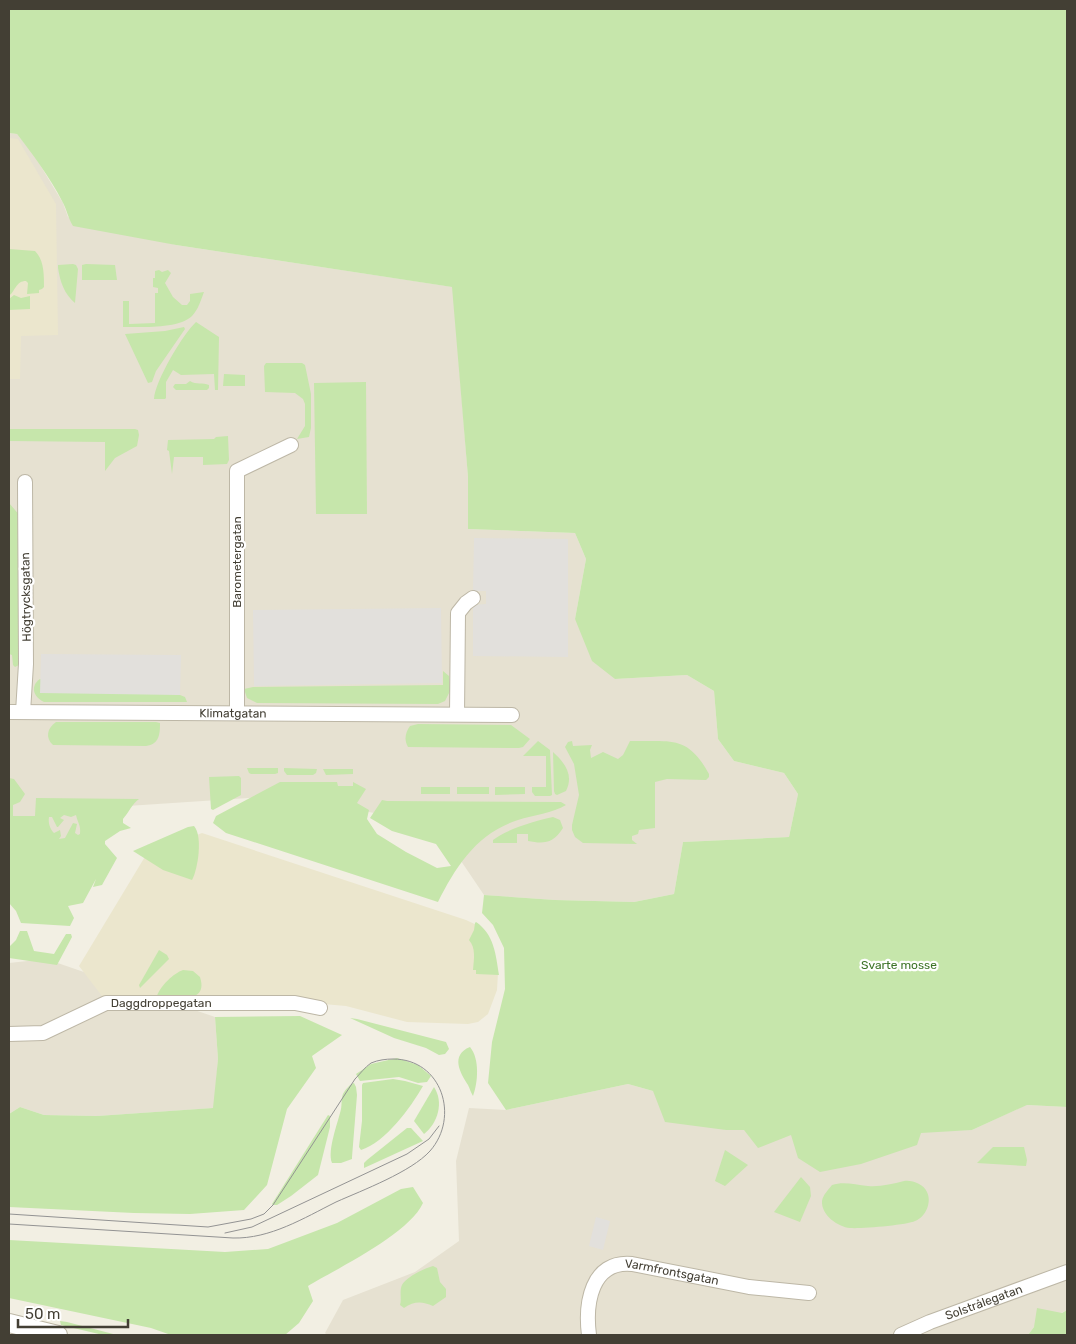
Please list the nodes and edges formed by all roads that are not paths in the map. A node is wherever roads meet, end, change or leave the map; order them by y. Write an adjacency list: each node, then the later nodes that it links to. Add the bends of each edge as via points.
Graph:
1 (291, 445): 6 (street, Barometergatan, via 237,471)
2 (25, 482): 5 (street, Högtrycksgatan)
3 (473, 598): 7 (street, via 458,613)
4 (9, 712): 5 (street, Klimatgatan)
5 (24, 712): 6 (street, Klimatgatan)
6 (237, 713): 7 (street, Klimatgatan)
7 (457, 714): 8 (street, Klimatgatan)
8 (512, 715)
9 (320, 1008): 10 (street, Daggdroppegatan, via 295,1003 106,1003 43,1033)
10 (9, 1034)
11 (1067, 1272): 16 (street, Solstrålegatan)
12 (809, 1293): 15 (street, Varmfrontsgatan, via 749,1287 632,1264 617,1264 602,1273 592,1291 588,1305)
13 (12, 1328): 14 (street)
14 (58, 1335)
15 (589, 1335)
16 (901, 1335)

